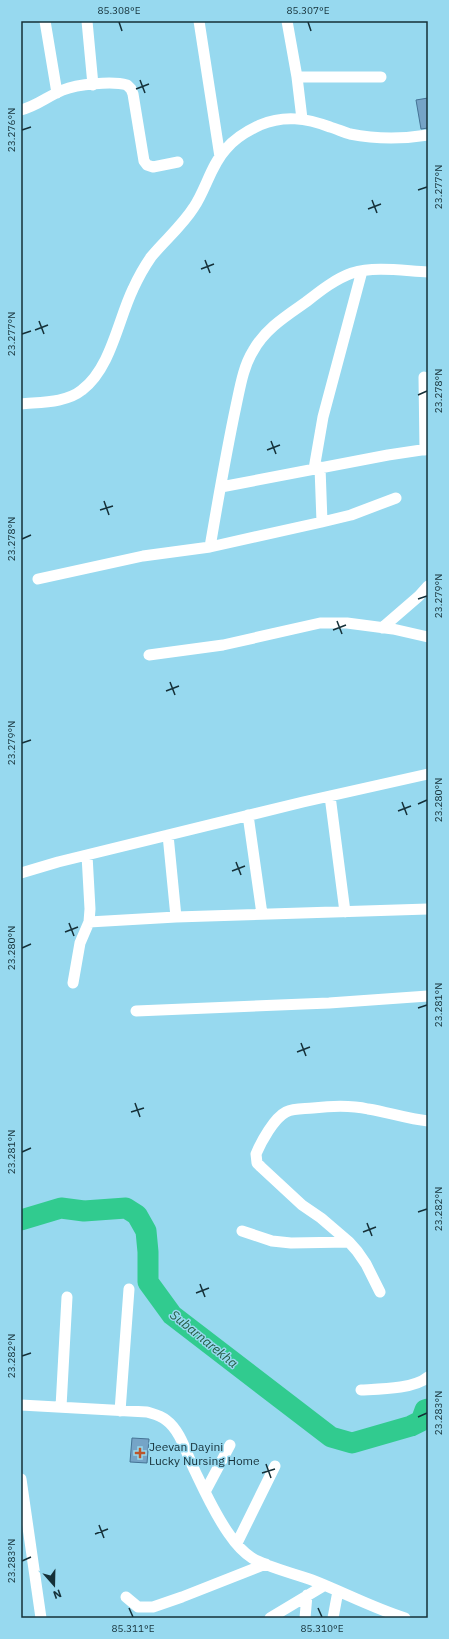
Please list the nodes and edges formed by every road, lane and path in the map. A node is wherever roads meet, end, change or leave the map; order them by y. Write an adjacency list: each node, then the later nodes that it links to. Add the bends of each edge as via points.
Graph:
1 (45, 21): 8 (street)
2 (87, 21): 7 (street)
3 (199, 21): 12 (street)
4 (287, 21): 5 (street)
5 (298, 77): 6 (street); 10 (street)
6 (381, 77)
7 (93, 85): 8 (street, via 69,88); 13 (street, via 115,83 127,85 131,89 144,161 147,165)
8 (57, 93): 9 (street)
9 (21, 110)
10 (302, 119): 11 (street, via 349,134 371,137); 12 (street, via 276,119 260,125 240,135)
11 (428, 135)
12 (220, 157): 17 (street, via 196,205 184,222 151,257 140,274 94,380 69,397)
13 (178, 162)
14 (362, 272): 15 (street); 19 (street, via 323,417); 20 (street, via 339,279 275,324 252,352 243,373)
15 (428, 272)
16 (424, 377): 18 (street)
17 (21, 404)
18 (427, 450): 19 (street)
19 (317, 468): 20 (street); 22 (street)
20 (221, 487): 23 (street)
21 (396, 498): 22 (street)
22 (322, 522): 23 (street)
23 (210, 547): 24 (street, via 143,556)
24 (38, 579)
25 (428, 586): 26 (street)
26 (382, 628): 27 (street); 28 (street, via 347,623 320,623 223,645)
27 (428, 637)
28 (149, 655)
29 (428, 774): 30 (street)
30 (330, 796): 31 (street); 36 (street)
31 (248, 815): 32 (street); 37 (street)
32 (168, 835): 33 (street); 38 (street)
33 (86, 855): 34 (street); 39 (street)
34 (21, 873)
35 (428, 909): 36 (street)
36 (345, 912): 37 (street)
37 (262, 914): 38 (street)
38 (176, 916): 39 (street)
39 (89, 922): 40 (street, via 80,943)
40 (73, 983)
41 (428, 996): 42 (street)
42 (136, 1011)
43 (428, 1121): 45 (street, via 368,1109 332,1106 285,1113 271,1128 256,1154 257,1163 302,1205)
44 (242, 1231): 45 (street, via 291,1243)
45 (349, 1242): 47 (street, via 366,1264)
46 (129, 1289): 53 (street)
47 (380, 1292)
48 (67, 1297): 52 (street)
49 (428, 1377): 50 (street, via 414,1384)
50 (361, 1390)
51 (21, 1405): 52 (street)
52 (61, 1407): 53 (street)
53 (120, 1411): 57 (street, via 146,1412 167,1420 181,1441)
54 (230, 1445): 57 (street)
55 (275, 1466): 58 (street)
56 (21, 1480): 64 (street)
57 (205, 1492): 58 (street, via 220,1520)
58 (237, 1543): 59 (street, via 246,1553)
59 (266, 1564): 60 (street); 63 (street, via 153,1607 138,1607)
60 (325, 1585): 61 (street); 62 (street)
61 (338, 1591): 67 (street); 68 (street)
62 (307, 1595): 65 (street); 66 (street)
63 (126, 1597)
64 (40, 1618)
65 (270, 1618)
66 (305, 1618)
67 (333, 1618)
68 (405, 1618)

